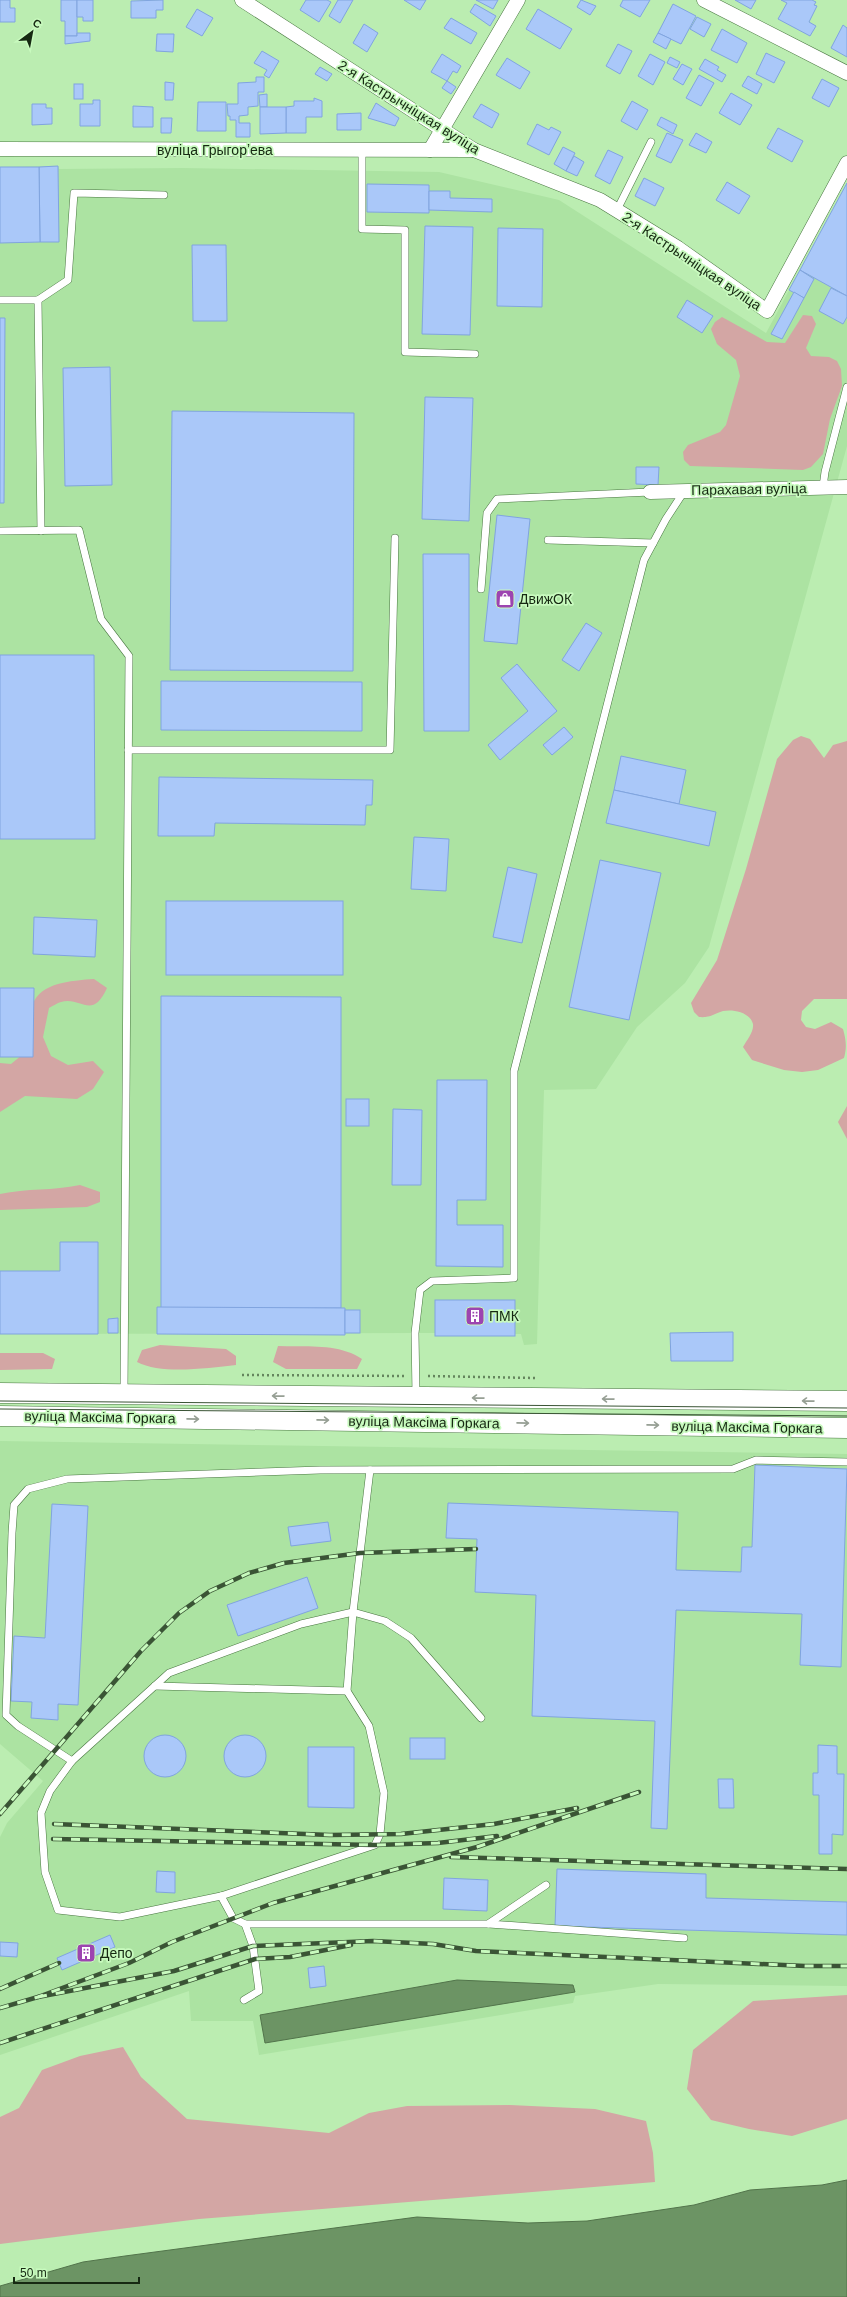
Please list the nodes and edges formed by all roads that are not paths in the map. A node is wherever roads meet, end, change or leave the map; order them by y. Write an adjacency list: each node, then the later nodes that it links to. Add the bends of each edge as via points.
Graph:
1 (242, 0): 5 (street, 2-я Кастрычніцкая вуліца)
2 (518, 0): 5 (street)
3 (704, 0): 4 (street)
4 (847, 73)
5 (443, 130): 9 (street); 10 (street, 2-я Кастрычніцкая вуліца)
6 (651, 142): 13 (lane)
7 (0, 149): 8 (street, вуліца Грыгорʼева)
8 (362, 150): 9 (street, вуліца Грыгорʼева); 16 (lane, via 362,229 405,230 405,352)
9 (430, 150): 10 (street, вуліца Грыгорʼева)
10 (474, 150): 13 (street, 2-я Кастрычніцкая вуліца, via 580,191)
11 (847, 163): 13 (street, 2-я Кастрычніцкая вуліца, via 767,311 718,275)
12 (164, 195): 15 (lane, via 74,193 68,280)
13 (617, 210)
14 (0, 300): 15 (lane)
15 (38, 300): 22 (lane)
16 (474, 354)
17 (847, 387): 19 (lane, via 825,472)
18 (847, 486): 19 (street, Парахавая вуліца)
19 (824, 487): 20 (street, Парахавая вуліца)
20 (685, 490): 21 (street, Парахавая вуліца); 26 (lane)
21 (650, 492): 27 (lane, via 497,499 487,513)
22 (41, 530): 23 (lane); 28 (lane, via 78,530 101,619 129,656)
23 (0, 531)
24 (395, 538): 28 (lane, via 390,750)
25 (548, 540): 26 (lane)
26 (653, 543): 31 (lane, via 644,560 514,1071 514,1278 432,1281 420,1290 415,1333)
27 (481, 589)
28 (128, 750): 30 (lane)
29 (0, 1393): 30 (main road, вуліца Максіма Горкага)
30 (124, 1394): 31 (main road, вуліца Максіма Горкага, one-way to 30); 34 (street)
31 (416, 1397): 32 (main road, вуліца Максіма Горкага, one-way to 31)
32 (847, 1401)
33 (0, 1416): 34 (main road, вуліца Максіма Горкага)
34 (124, 1418): 35 (main road, вуліца Максіма Горкага, one-way to 35)
35 (847, 1428)
36 (847, 1462): 37 (lane, via 756,1460 733,1468)
37 (370, 1470): 38 (lane); 42 (lane, via 67,1479 28,1489 14,1505 6,1715 18,1726)
38 (353, 1612): 39 (lane, via 301,1624 169,1673); 40 (lane); 41 (lane, via 385,1621 411,1638)
39 (155, 1686): 40 (lane); 42 (lane)
40 (347, 1691): 44 (lane, via 369,1726 384,1793 380,1834 375,1845)
41 (481, 1718)
42 (72, 1761): 44 (lane, via 50,1791 41,1813 45,1872 58,1910 120,1917)
43 (546, 1885): 46 (lane)
44 (221, 1896): 45 (lane, via 233,1918)
45 (245, 1924): 46 (lane); 48 (lane, via 253,1946 259,1991)
46 (488, 1924): 47 (lane)
47 (684, 1938)
48 (244, 2000)

